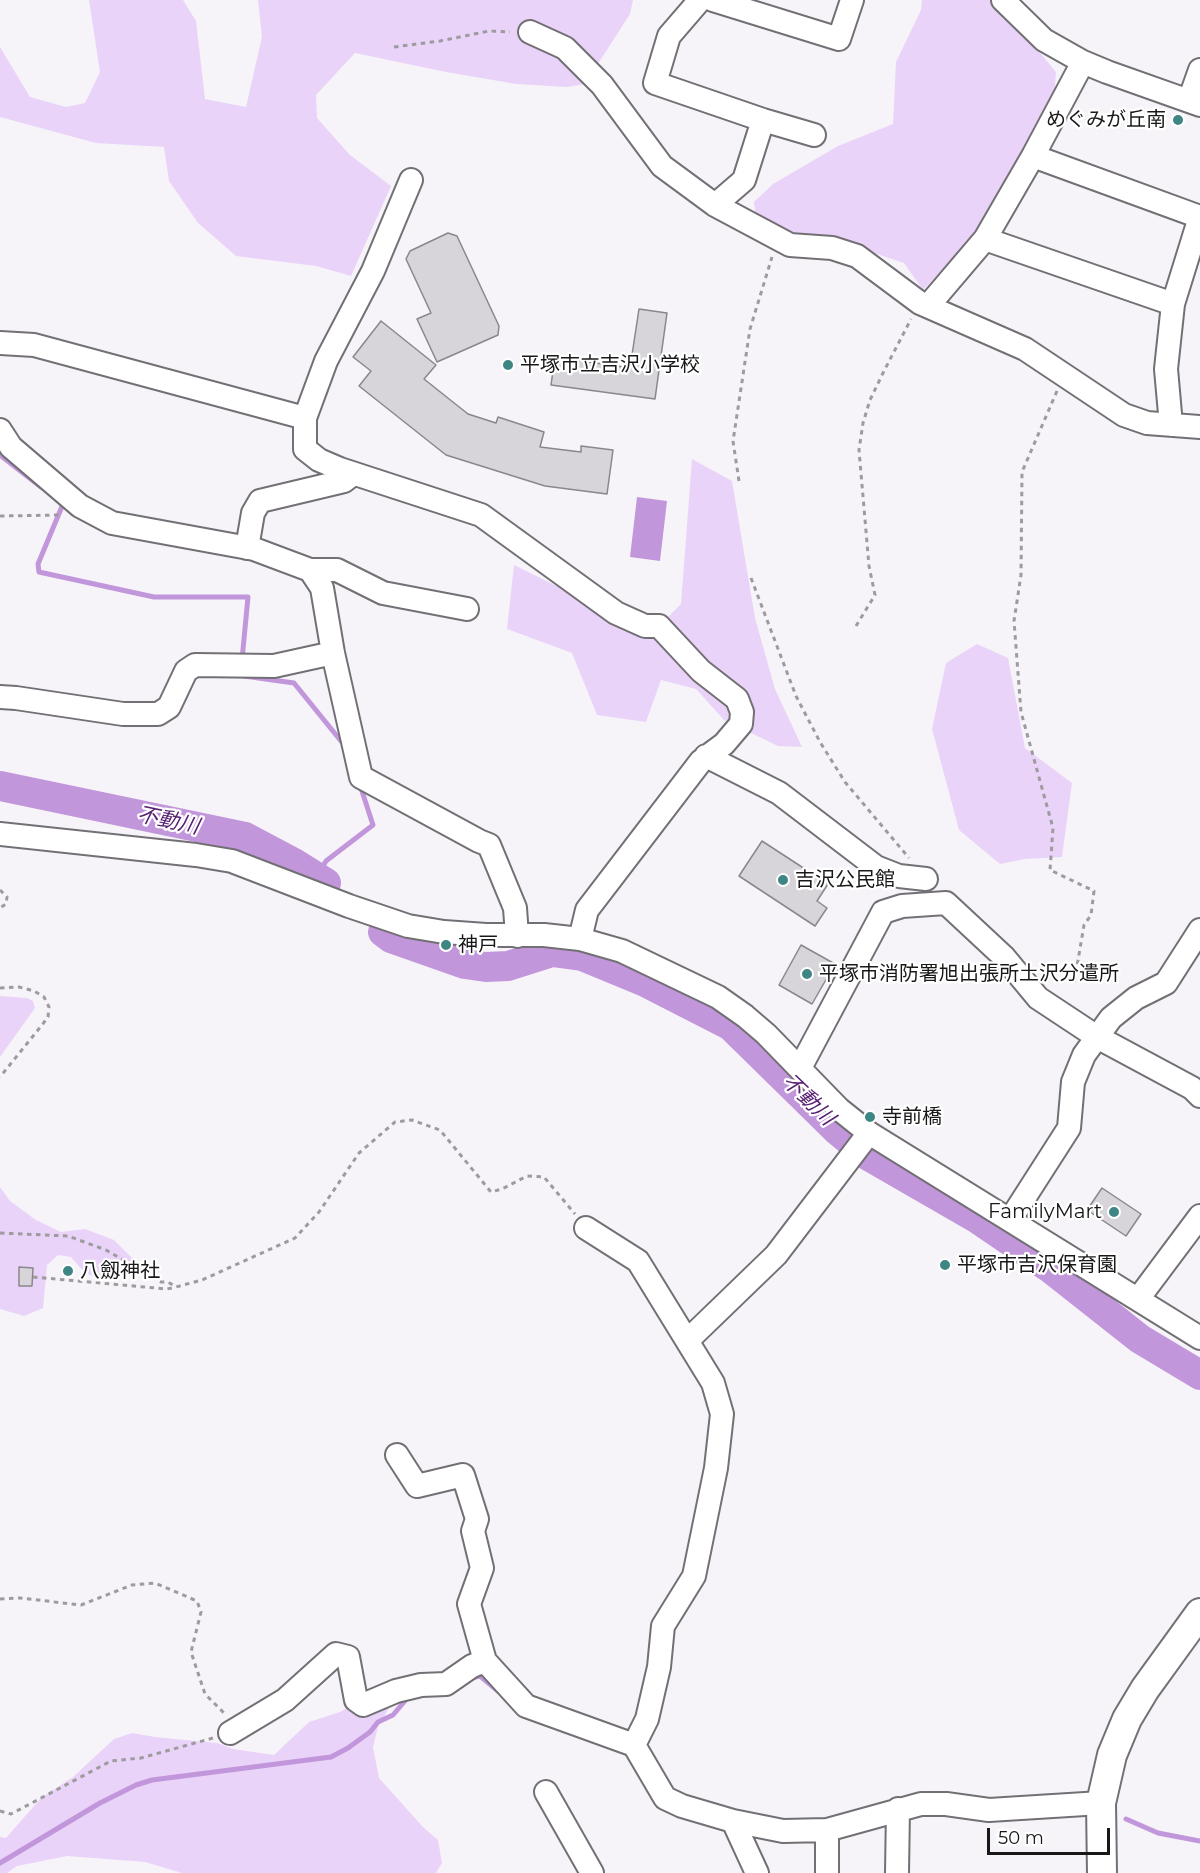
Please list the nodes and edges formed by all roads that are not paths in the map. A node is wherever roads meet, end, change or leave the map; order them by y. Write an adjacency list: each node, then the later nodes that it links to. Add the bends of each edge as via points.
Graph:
1 (700, 0): 9 (street, via 669,36 655,83)
2 (713, 0): 3 (street, via 839,39)
3 (852, 0)
4 (1004, 0): 6 (street, via 1044,40)
5 (530, 32): 13 (street, via 565,48 602,85 662,166)
6 (1083, 62): 8 (street); 11 (street)
7 (1200, 70): 8 (street)
8 (1195, 103)
9 (763, 120): 10 (street); 13 (street, via 744,180)
10 (814, 135)
11 (1034, 156): 14 (street); 16 (street, via 1200,217)
12 (411, 180): 18 (street, via 373,271 326,362)
13 (715, 205): 15 (street, via 790,245 832,248 856,256)
14 (985, 239): 15 (street); 16 (street)
15 (924, 304): 19 (street, via 1025,350 1124,415)
16 (1173, 304): 19 (street, via 1166,369)
17 (0, 343): 18 (street, via 34,345)
18 (306, 418): 22 (street, via 305,449 319,460)
19 (1171, 425): 20 (street)
20 (1200, 427)
21 (0, 430): 23 (street, via 11,447 80,506 112,523)
22 (353, 474): 23 (street, via 345,481 260,501 253,513); 28 (street, via 481,514 616,613 645,626 658,626 701,671 737,699 742,712 741,724 724,744)
23 (247, 548): 24 (street)
24 (310, 570): 25 (street, via 337,570 383,593); 26 (street, via 322,588)
25 (467, 609)
26 (333, 653): 27 (street, via 274,666 195,665 186,671 169,707 159,714 123,714); 32 (street, via 361,777 489,844 515,908)
27 (0, 697)
28 (706, 756): 30 (street, via 779,793 876,867 899,876); 33 (street, via 587,910)
29 (0, 834): 32 (street, via 232,861 408,926)
30 (926, 879)
31 (1200, 930): 34 (street, via 1166,983 1136,998 1111,1018)
32 (517, 936): 33 (street)
33 (580, 939): 35 (street, via 622,951 718,997 745,1016)
34 (1097, 1037): 35 (street, via 1038,998 1004,957 946,903 902,906 883,912); 36 (street); 39 (street, via 1073,1082 1069,1128)
35 (800, 1068): 37 (street, via 839,1109)
36 (1200, 1096)
37 (869, 1133): 39 (street); 43 (street, via 776,1255)
38 (1200, 1216): 41 (street)
39 (1011, 1220): 41 (street)
40 (586, 1228): 43 (street, via 638,1261)
41 (1138, 1299): 42 (street)
42 (1200, 1338)
43 (688, 1340): 48 (street, via 713,1383 722,1414 716,1468 694,1576 663,1626 659,1667 647,1719)
44 (398, 1455): 46 (street, via 417,1486 463,1475 477,1519 473,1531 482,1568 469,1604)
45 (1200, 1613): 50 (main road, via 1126,1719 1112,1755)
46 (485, 1661): 47 (street, via 447,1684 396,1691 363,1705 356,1700 348,1657 336,1654 285,1700); 48 (street, via 526,1706)
47 (234, 1731)
48 (634, 1746): 52 (street, via 665,1798)
49 (546, 1792): 54 (street)
50 (1101, 1803): 51 (street, via 989,1810 921,1804); 58 (main road)
51 (898, 1809): 53 (street); 57 (street)
52 (733, 1821): 53 (street, via 783,1831); 55 (street)
53 (827, 1830): 56 (street)
54 (592, 1873)
55 (757, 1873)
56 (827, 1873)
57 (897, 1873)
58 (1102, 1873)

